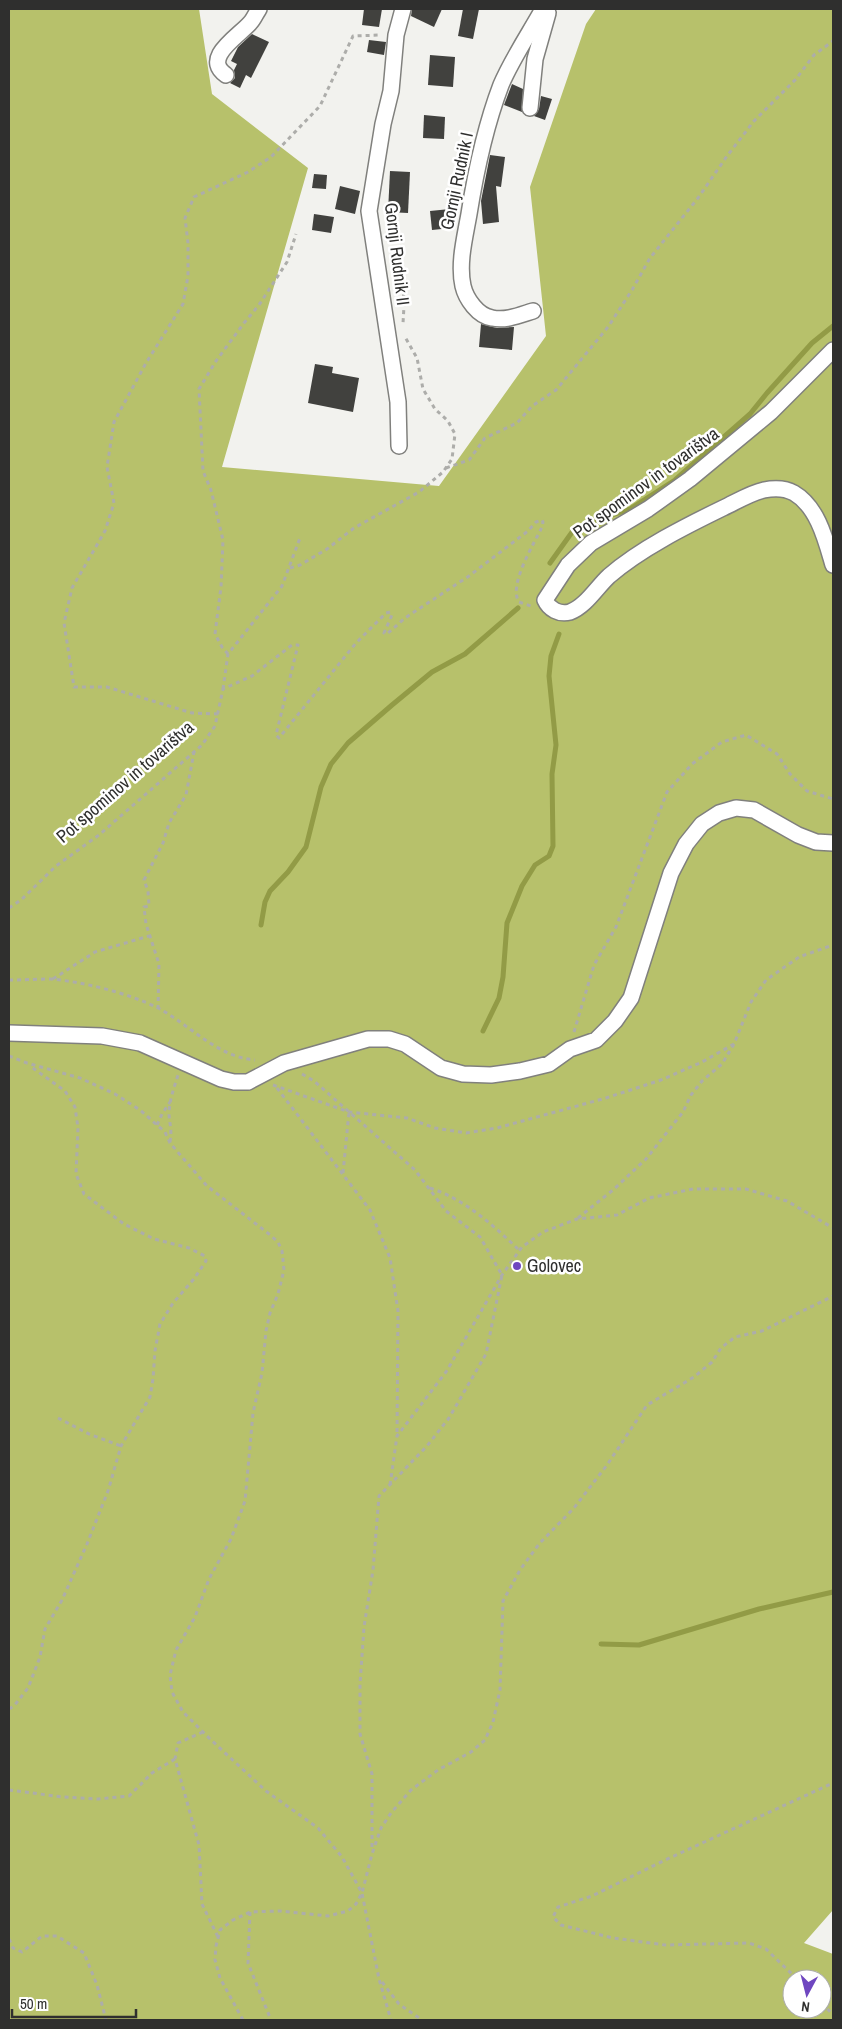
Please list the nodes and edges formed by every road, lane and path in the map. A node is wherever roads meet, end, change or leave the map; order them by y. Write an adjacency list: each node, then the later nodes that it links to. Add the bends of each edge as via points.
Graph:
1 (259, 9): 7 (street, via 251,22 222,49 217,62)
2 (403, 9): 5 (street, Gornji Rudnik II)
3 (543, 9): 10 (street, Gornji Rudnik I, via 502,83 490,116 462,248 463,287 474,307 482,314 492,318 510,318)
4 (549, 9): 8 (street, via 535,59)
5 (396, 35): 12 (street, Gornji Rudnik II, via 391,91 370,211 398,402); 19 (path, via 353,36 320,106 271,157 194,198 185,218 188,276 183,304 146,362 114,422 107,466 114,503 105,530 72,588 64,623 74,686 107,686 192,713)
6 (833, 41): 13 (path, via 814,55 726,156 698,198 650,258 608,327 556,390 532,406 517,423 486,438 469,460)
7 (226, 76)
8 (530, 108)
9 (296, 234): 17 (path, via 288,262 199,389 203,471 212,490 223,540 216,634)
10 (533, 310)
11 (833, 350): 16 (street, Pot spominov in tovarištva, via 771,412 690,479 591,543 568,565)
12 (400, 446)
13 (446, 468)
14 (300, 538): 17 (path, via 282,586)
15 (833, 565): 16 (street, via 816,518 804,501 783,489 765,490 691,524 632,560 569,612 553,610)
16 (545, 600): 18 (path, Pot spominov in tovarištva, via 526,606 516,595 520,572 542,527 542,520 388,634 384,630 391,613 386,613 332,671 280,738 276,735 298,645 292,645 252,676)
17 (228, 654): 18 (path)
18 (223, 689): 19 (path, Pot spominov in tovarištva)
19 (218, 714): 20 (path, Pot spominov in tovarištva, via 210,734)
20 (194, 751): 22 (path, Pot spominov in tovarištva, via 99,835 56,866); 23 (path, via 186,795 169,823 163,843 144,880 149,906 144,907 144,918)
21 (833, 843): 32 (street, via 816,842 798,835 754,810 736,808 702,824 670,873 631,998 596,1040 570,1049 550,1064 491,1075 463,1074 441,1068 405,1044 389,1039 368,1039)
22 (9, 908)
23 (149, 936): 26 (path, via 95,952); 27 (path, via 159,964)
24 (833, 945): 29 (path, via 799,957 766,980 751,1002)
25 (9, 980): 26 (path)
26 (52, 980): 27 (path, via 104,989)
27 (158, 1009): 32 (path, via 244,1060)
28 (9, 1033): 31 (street, via 102,1036 140,1043)
29 (734, 1044): 37 (path, via 661,1080 489,1129 466,1133 435,1128 407,1118); 42 (path, via 722,1064 702,1081 683,1112 646,1159)
30 (9, 1056): 33 (path)
31 (183, 1062): 34 (street, via 234,1082 248,1082); 36 (path)
32 (286, 1062): 34 (street); 37 (path, via 314,1081)
33 (27, 1063): 38 (path, via 101,1087 140,1110); 49 (path, via 65,1091 75,1107 78,1128 76,1174 84,1194 124,1224 154,1239 189,1248 205,1256 206,1261 160,1324 150,1397)
34 (258, 1076): 35 (path)
35 (276, 1087): 37 (path); 40 (path)
36 (171, 1102): 38 (path); 39 (path)
37 (349, 1112): 40 (path); 41 (path, via 415,1170)
38 (157, 1125): 39 (path)
39 (170, 1143): 52 (path, via 207,1186 278,1242 284,1260 278,1294 266,1331 253,1414 245,1501 231,1539 176,1650 170,1675 172,1692 183,1712)
40 (343, 1173): 48 (path, via 370,1210 390,1258 398,1311)
41 (430, 1188): 44 (path, via 464,1203); 45 (path, via 446,1211 480,1238)
42 (577, 1219): 43 (path, via 617,1214 649,1198 693,1189 746,1189 787,1201); 44 (path, via 543,1232)
43 (833, 1228)
44 (520, 1251): 45 (path)
45 (502, 1275): 48 (path, via 446,1372); 50 (path, via 486,1354 449,1418)
46 (833, 1296): 56 (path, via 762,1331 734,1337 694,1377 647,1405 585,1494 520,1570 503,1601 500,1690 485,1740 411,1790 381,1828)
47 (58, 1418): 49 (path)
48 (397, 1436): 50 (path)
49 (121, 1446): 51 (path, via 87,1544 46,1629 28,1688)
50 (390, 1485): 56 (path, via 379,1496 360,1684 360,1734 372,1774)
51 (9, 1708)
52 (203, 1732): 53 (path, via 178,1744); 57 (path, via 266,1791 318,1828 342,1857)
53 (175, 1760): 55 (path, via 152,1773 129,1796 63,1797); 59 (path, via 199,1845 202,1904)
54 (833, 1783): 61 (path, via 592,1896 558,1907 553,1917 561,1925 614,1938 665,1944 749,1943 766,1949)
55 (9, 1790)
56 (372, 1854): 57 (path)
57 (362, 1893): 58 (path, via 348,1911 328,1916 280,1911); 62 (path)
58 (250, 1912): 59 (path, via 220,1930); 65 (path, via 248,1962)
59 (218, 1938): 64 (path, via 215,1960 220,1978)
60 (9, 1939): 63 (path, via 13,1948 22,1952 42,1936 56,1936 84,1953 98,1985)
61 (787, 1969)
62 (379, 1979): 66 (path); 67 (path, via 399,2004)
63 (106, 2020)
64 (243, 2020)
65 (271, 2020)
66 (391, 2020)
67 (422, 2020)

